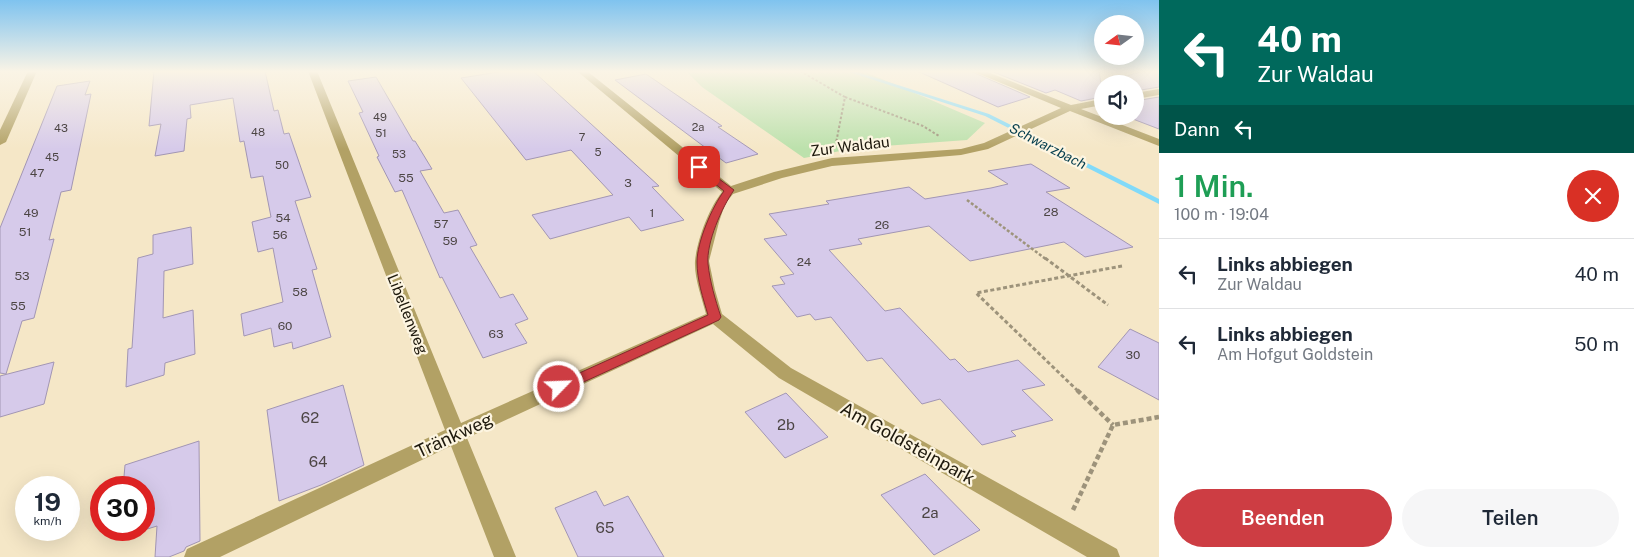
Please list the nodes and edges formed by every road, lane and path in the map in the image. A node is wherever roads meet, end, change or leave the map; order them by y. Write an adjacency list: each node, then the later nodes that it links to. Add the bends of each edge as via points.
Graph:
1 (21, 97): 8 (street)
2 (322, 97): 20 (street, Libellenweg)
3 (613, 97): 12 (street)
4 (845, 97): 10 (path, via 923,126); 11 (path)
5 (1041, 97): 7 (street)
6 (1094, 103): 7 (street, Zur Waldau)
7 (1069, 108): 9 (street); 10 (street, Zur Waldau, via 988,146)
8 (0, 142)
9 (1159, 143)
10 (961, 152): 11 (street, Zur Waldau)
11 (832, 162): 12 (street, Zur Waldau)
12 (729, 190): 17 (street, via 712,222 702,261 706,290)
13 (967, 200): 15 (path)
14 (1122, 266): 15 (path)
15 (1070, 276): 16 (path); 19 (path, via 976,293)
16 (1108, 305)
17 (715, 317): 20 (street, Tränkweg); 21 (street, Am Goldsteinpark, via 785,373)
18 (1159, 417): 19 (path)
19 (1113, 425): 21 (path)
20 (456, 434): 22 (street, Tränkweg); 23 (street, Libellenweg)
21 (1064, 531): 24 (street, Am Goldsteinpark)
22 (195, 557)
23 (505, 557)
24 (1109, 557)

